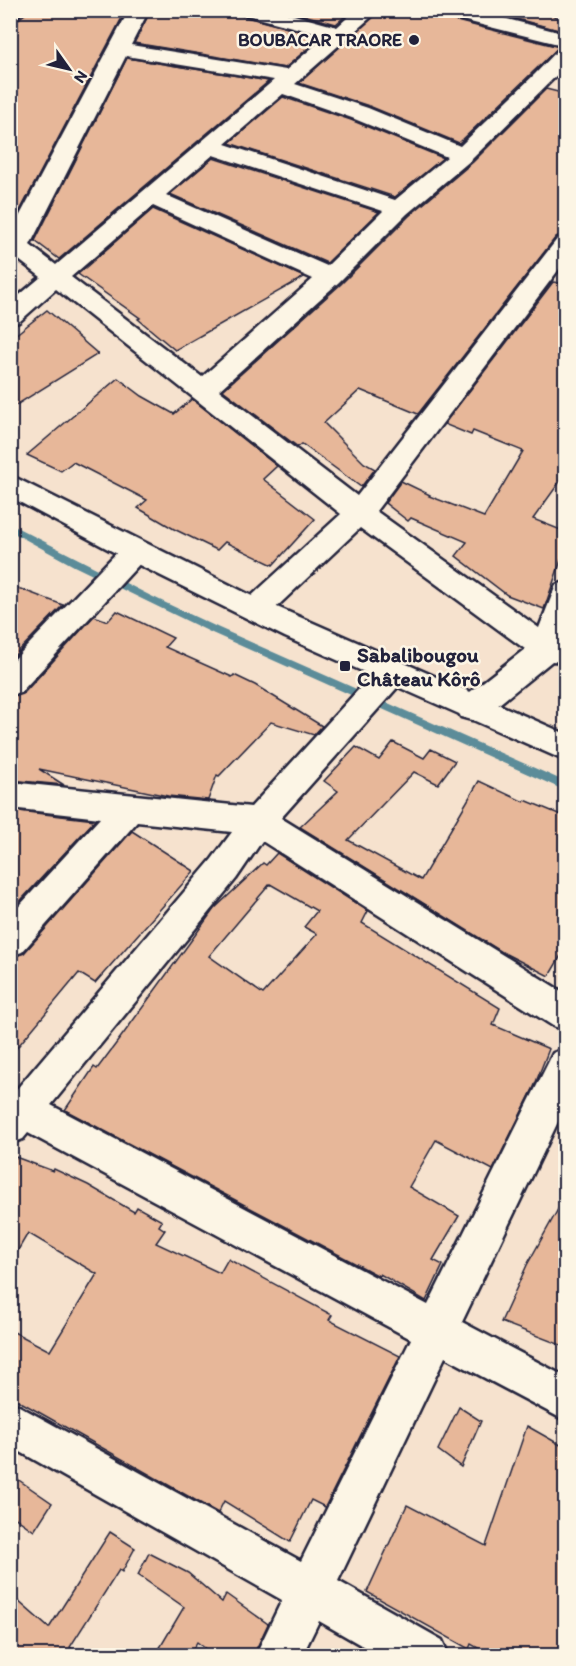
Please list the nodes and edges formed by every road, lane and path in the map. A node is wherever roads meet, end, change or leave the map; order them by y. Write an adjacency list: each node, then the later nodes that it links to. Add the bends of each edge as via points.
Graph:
1 (139, 10): 7 (street)
2 (250, 10): 5 (street)
3 (369, 10): 5 (street)
4 (445, 10): 6 (street)
5 (342, 34): 9 (street)
6 (566, 40)
7 (119, 49): 9 (street); 15 (street)
8 (566, 53): 10 (street)
9 (287, 81): 11 (street); 12 (street)
10 (554, 81): 12 (street)
11 (209, 146): 13 (street); 14 (street)
12 (462, 155): 14 (street)
13 (151, 197): 17 (street); 18 (street)
14 (399, 209): 18 (street)
15 (14, 243): 17 (street)
16 (566, 243): 22 (street)
17 (57, 276): 19 (street); 20 (street)
18 (330, 277): 20 (street)
19 (10, 316)
20 (202, 391): 22 (street)
21 (10, 485): 23 (street)
22 (359, 513): 25 (street); 26 (street)
23 (135, 551): 25 (street); 28 (street)
24 (566, 593): 26 (street)
25 (256, 609): 27 (street)
26 (556, 650): 29 (street)
27 (392, 673): 29 (street); 33 (street)
28 (10, 684)
29 (472, 708): 30 (street)
30 (566, 748)
31 (10, 795): 32 (street)
32 (130, 807): 33 (street); 34 (street)
33 (258, 821): 35 (street); 37 (street, via 224,869)
34 (10, 941)
35 (566, 1014)
36 (566, 1065): 38 (street)
37 (17, 1118): 38 (street)
38 (436, 1331): 39 (street); 41 (street)
39 (566, 1400)
40 (10, 1422): 41 (street)
41 (310, 1590): 42 (street); 43 (street)
42 (278, 1656)
43 (426, 1656)

